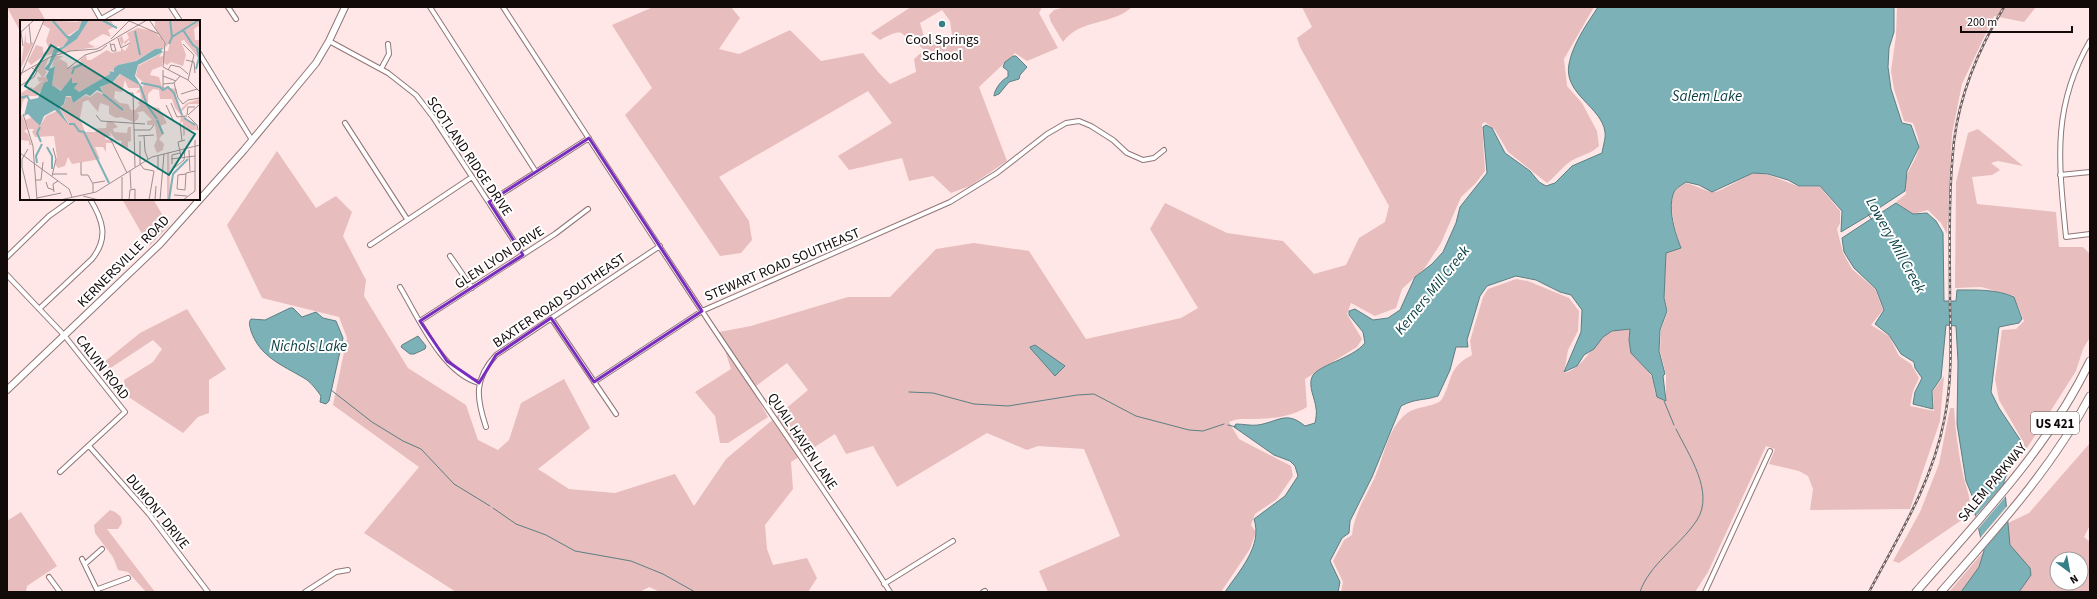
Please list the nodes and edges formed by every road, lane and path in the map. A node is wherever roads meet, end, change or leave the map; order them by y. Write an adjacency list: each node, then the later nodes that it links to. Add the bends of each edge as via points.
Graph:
1 (94, 7): 9 (street)
2 (122, 7): 9 (street)
3 (171, 7): 10 (street)
4 (228, 7): 8 (street)
5 (345, 7): 11 (main road, KERNERSVILLE ROAD)
6 (430, 7): 20 (street)
7 (503, 7): 17 (street, STEWART ROAD SOUTHEAST)
8 (236, 19)
9 (102, 20)
10 (179, 20)
11 (329, 41): 15 (street, SCOTLAND RIDGE DRIVE); 18 (main road, KERNERSVILLE ROAD, via 300,84)
12 (2090, 41): 22 (street, via 2065,101 2059,142)
13 (388, 44): 15 (street, via 389,54)
14 (200, 55): 18 (street)
15 (381, 69): 23 (street, SCOTLAND RIDGE DRIVE, via 402,83 422,102)
16 (345, 122): 30 (street)
17 (589, 138): 20 (street); 33 (street, STEWART ROAD SOUTHEAST)
18 (252, 140): 24 (main road, KERNERSVILLE ROAD)
19 (1164, 150): 41 (street, STEWART ROAD SOUTHEAST, via 1154,158 1142,160 1127,153 1091,126 1079,121 1066,123 1047,134 997,173 950,202)
20 (536, 172): 28 (street)
21 (2090, 172): 22 (street)
22 (2060, 175): 31 (street, via 2066,237)
23 (472, 177): 28 (street, SCOTLAND RIDGE DRIVE); 30 (street)
24 (200, 196)
25 (72, 200): 36 (street, via 49,216)
26 (91, 200): 40 (street, via 100,215 103,227 99,249 92,259)
27 (197, 200): 44 (main road, KERNERSVILLE ROAD, via 160,244)
28 (489, 202): 34 (street, SCOTLAND RIDGE DRIVE)
29 (588, 209): 34 (street, GLEN LYON DRIVE)
30 (407, 220): 32 (street)
31 (2090, 234)
32 (370, 245)
33 (660, 246): 41 (street, STEWART ROAD SOUTHEAST); 42 (street, BAXTER ROAD SOUTHEAST)
34 (523, 255): 39 (street, GLEN LYON DRIVE)
35 (450, 256): 39 (street)
36 (7, 257)
37 (7, 275): 40 (street, CALVIN ROAD)
38 (400, 287): 43 (street)
39 (472, 288): 43 (street, GLEN LYON DRIVE)
40 (39, 309): 44 (street, CALVIN ROAD)
41 (702, 311): 46 (street); 62 (street, QUAIL HAVEN LANE, via 810,473 844,519)
42 (551, 318): 46 (street); 47 (street, BAXTER ROAD SOUTHEAST, via 496,355 488,364)
43 (420, 321): 47 (street, via 437,350 447,361 458,372)
44 (64, 335): 48 (main road, KERNERSVILLE ROAD); 52 (street, CALVIN ROAD, via 125,412)
45 (2090, 361): 69 (highway, SALEM PARKWAY / US 421, via 2055,423 2012,480)
46 (594, 382): 50 (street)
47 (479, 383): 51 (street, BAXTER ROAD SOUTHEAST, via 479,408)
48 (8, 388)
49 (2090, 396): 70 (highway, US 421, via 2054,456)
50 (616, 414)
51 (486, 427)
52 (89, 446): 54 (street); 65 (street, DUMONT DRIVE, via 154,520)
53 (1770, 451): 68 (street)
54 (60, 472)
55 (953, 541): 62 (street)
56 (102, 549): 58 (street)
57 (82, 559): 58 (street)
58 (85, 564): 63 (street)
59 (348, 570): 66 (street, via 336,572)
60 (49, 577): 64 (street)
61 (128, 578): 63 (street)
62 (884, 584): 67 (street, QUAIL HAVEN LANE)
63 (98, 590)
64 (60, 592)
65 (208, 592)
66 (305, 592)
67 (890, 592)
68 (1706, 592)
69 (1916, 592)
70 (1941, 592)

